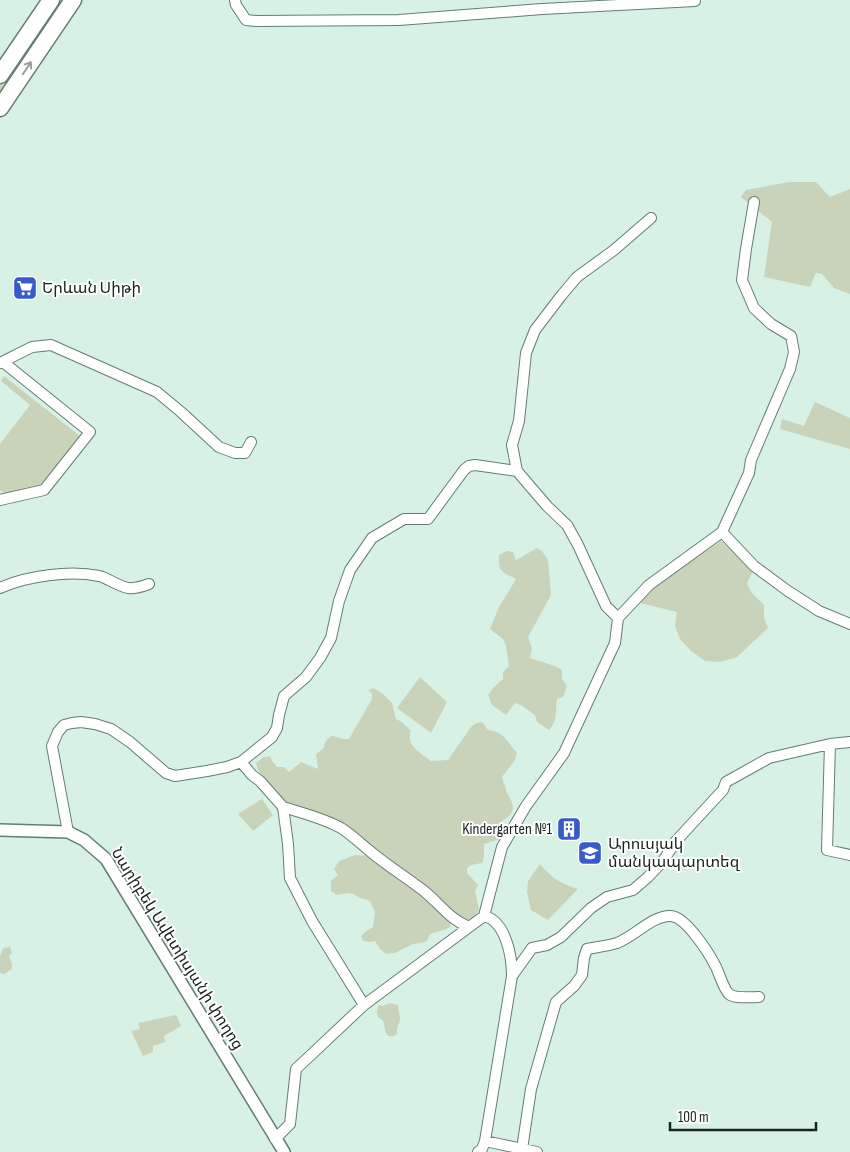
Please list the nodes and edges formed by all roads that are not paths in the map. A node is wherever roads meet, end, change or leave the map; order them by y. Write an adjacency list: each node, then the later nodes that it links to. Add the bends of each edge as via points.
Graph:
1 (51, 0): 5 (highway)
2 (73, 0): 6 (highway, one-way to 2)
3 (235, 0): 4 (street, via 246,20 256,21 400,20)
4 (695, 1)
5 (0, 75)
6 (0, 108)
7 (754, 202): 13 (street, via 742,280 754,308 791,336 794,352 790,369 751,460 749,473)
8 (651, 218): 11 (street, via 577,277 535,330 526,353 519,421 512,446)
9 (1, 362): 10 (street, via 32,347 51,345 157,392 220,447 245,453); 12 (street, via 90,432 44,490)
10 (251, 442)
11 (517, 471): 16 (street, via 567,525 606,606); 20 (street, via 469,466 428,519 404,519 372,538 350,570 331,638 320,658 306,677 284,696 272,737)
12 (0, 500)
13 (722, 532): 16 (street, via 649,585); 17 (street, via 754,566 788,591 819,611)
14 (149, 584): 15 (street, via 128,589 100,576 71,574 40,576)
15 (0, 588)
16 (618, 618): 25 (street, via 615,643 564,753 526,806 502,847)
17 (850, 624)
18 (850, 742): 19 (street)
19 (830, 744): 24 (street, via 827,850); 27 (street, via 769,758 726,782 723,790 648,877 633,890 607,897 591,908 561,937 547,945 532,948)
20 (241, 762): 21 (street); 23 (street, via 175,776 166,773 111,729 81,722 64,725 52,746)
21 (283, 807): 26 (street, via 318,818 354,836 460,924); 29 (street, via 290,878 312,921)
22 (0, 830): 23 (street, Նարիբեկ Ավետիսյանի փողոց)
23 (68, 832): 30 (street, Նարիբեկ Ավետիսյանի փողոց, via 84,840 106,859)
24 (850, 855)
25 (484, 916): 26 (street); 27 (street, via 490,917 502,932 508,945)
26 (469, 927): 29 (street)
27 (512, 976): 31 (street)
28 (759, 998): 32 (street, via 729,994 715,965 690,928 672,916 658,918 617,942 587,949 582,975 556,1002 531,1089)
29 (364, 1005): 30 (street, via 296,1069 290,1124)
30 (275, 1138): 33 (street, Նարիբեկ Ավետիսյանի փողոց)
31 (485, 1140): 32 (street); 34 (street)
32 (522, 1149): 35 (street)
33 (284, 1152)
34 (478, 1152)
35 (537, 1152)

